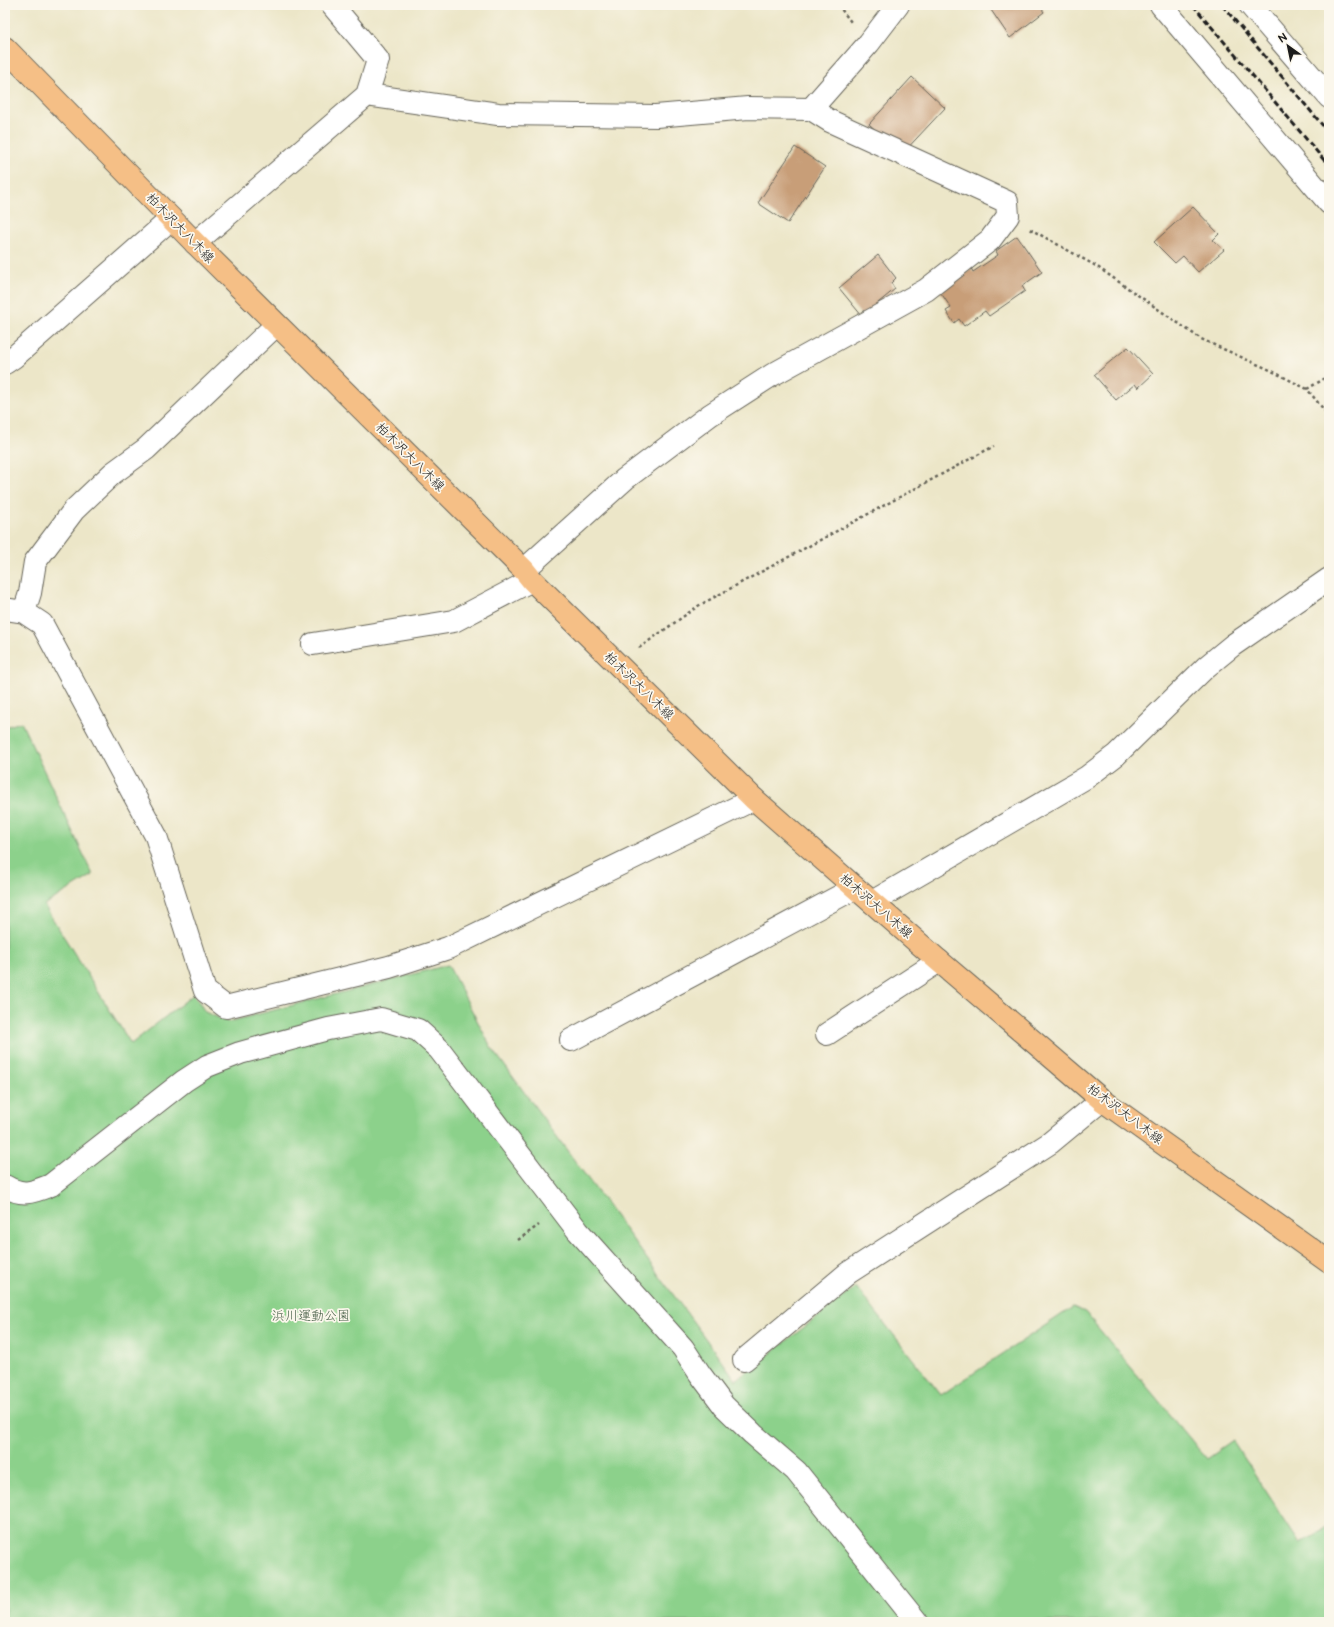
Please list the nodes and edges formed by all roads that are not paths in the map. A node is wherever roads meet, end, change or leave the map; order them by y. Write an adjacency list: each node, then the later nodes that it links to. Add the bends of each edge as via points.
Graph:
1 (332, 5): 6 (street, via 378,60)
2 (898, 5): 8 (street, via 869,43)
3 (1250, 5): 7 (street)
4 (1166, 7): 9 (street)
5 (5, 48): 10 (main road, 柏木沢大八木線)
6 (367, 95): 8 (street, via 498,114 656,116 748,108); 11 (street)
7 (1329, 97)
8 (811, 109): 14 (street, via 830,121 1006,202 1008,216 990,240 926,290 772,375 710,415 626,479)
9 (1329, 203)
10 (172, 220): 11 (main road, 柏木沢大八木線); 13 (street)
11 (195, 243): 12 (main road, 柏木沢大八木線)
12 (276, 325): 14 (main road, 柏木沢大八木線); 16 (street, via 146,449 113,473 74,510 35,562 30,593)
13 (8, 354)
14 (528, 575): 17 (street, via 454,621); 18 (main road, 柏木沢大八木線)
15 (1329, 579): 20 (street, via 1233,645 1206,667 1116,755 1087,777)
16 (15, 611): 18 (street, via 42,624 156,836 205,991 226,1007 389,967 448,948)
17 (313, 644)
18 (754, 798): 19 (main road, 柏木沢大八木線)
19 (855, 888): 20 (main road, 柏木沢大八木線); 23 (street)
20 (872, 902): 21 (main road, 柏木沢大八木線)
21 (939, 961): 22 (street); 24 (main road, 柏木沢大八木線)
22 (827, 1034)
23 (571, 1040)
24 (1102, 1100): 26 (main road, 柏木沢大八木線); 27 (street, via 1050,1143 848,1274)
25 (5, 1186): 28 (street, via 14,1192 32,1193 51,1185 184,1081 207,1066 240,1053 328,1029 381,1019 418,1030 439,1049 578,1231 683,1348 724,1406 796,1471)
26 (1329, 1262)
27 (744, 1360)
28 (917, 1622)

